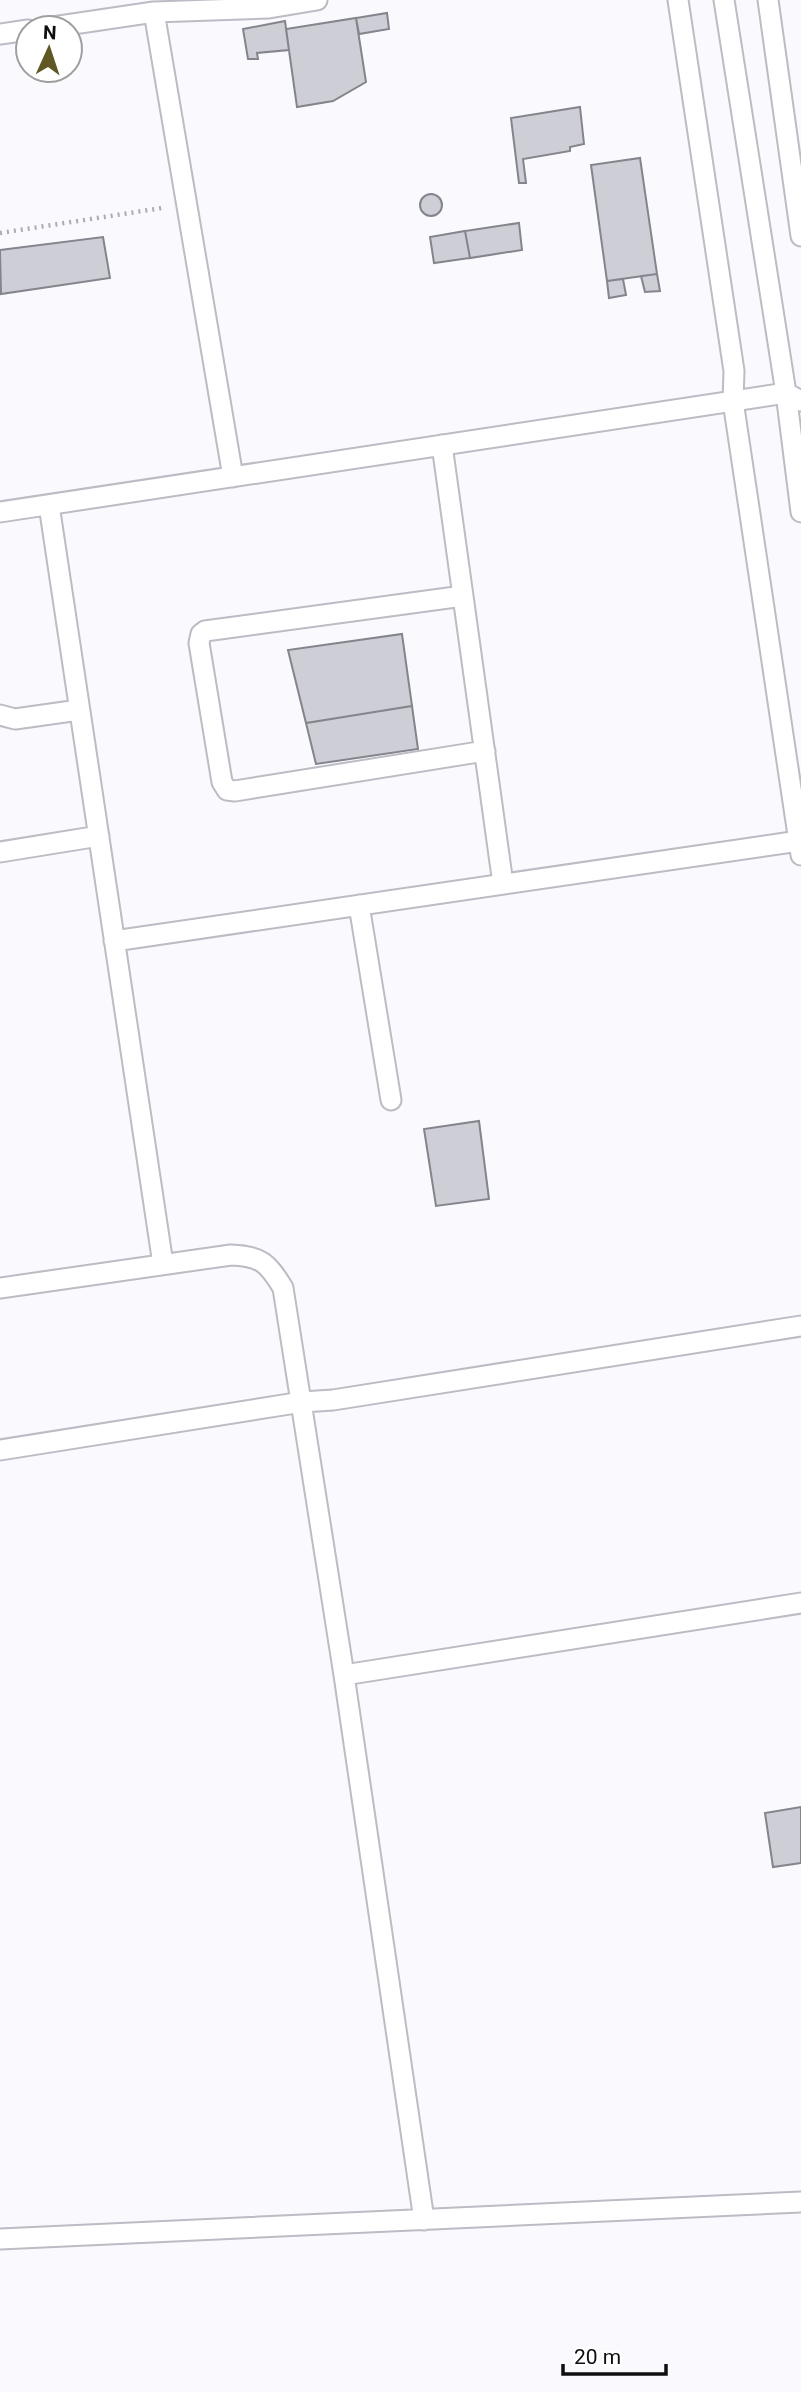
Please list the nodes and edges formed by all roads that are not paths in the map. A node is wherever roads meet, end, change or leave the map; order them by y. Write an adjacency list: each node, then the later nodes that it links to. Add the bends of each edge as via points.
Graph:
1 (317, 0): 5 (lane, via 270,8)
2 (678, 0): 9 (lane, via 734,371)
3 (724, 0): 8 (lane)
4 (768, 0): 7 (lane)
5 (154, 12): 6 (lane); 11 (lane)
6 (84, 22)
7 (801, 236)
8 (793, 397): 9 (lane); 14 (lane)
9 (733, 401): 10 (lane); 20 (lane)
10 (442, 445): 11 (lane); 15 (lane)
11 (233, 477): 12 (lane)
12 (49, 505): 13 (lane); 16 (lane)
13 (0, 512)
14 (801, 512)
15 (463, 596): 18 (lane); 18 (lane, via 205,631 199,643 227,790)
16 (79, 710): 17 (lane, via 15,719); 19 (lane)
17 (0, 715)
18 (485, 751): 22 (lane)
19 (99, 836): 21 (lane); 24 (lane)
20 (800, 848): 22 (lane)
21 (0, 852)
22 (503, 884): 23 (lane)
23 (359, 905): 24 (lane); 25 (lane)
24 (114, 941): 26 (lane)
25 (391, 1100)
26 (163, 1264): 27 (lane); 29 (lane, via 253,1255 270,1268 283,1288)
27 (0, 1288)
28 (801, 1325): 29 (lane)
29 (302, 1402): 30 (lane); 32 (lane)
30 (0, 1450)
31 (801, 1603): 32 (lane)
32 (344, 1675): 34 (lane)
33 (801, 2202): 34 (lane)
34 (424, 2220): 35 (lane)
35 (0, 2239)

